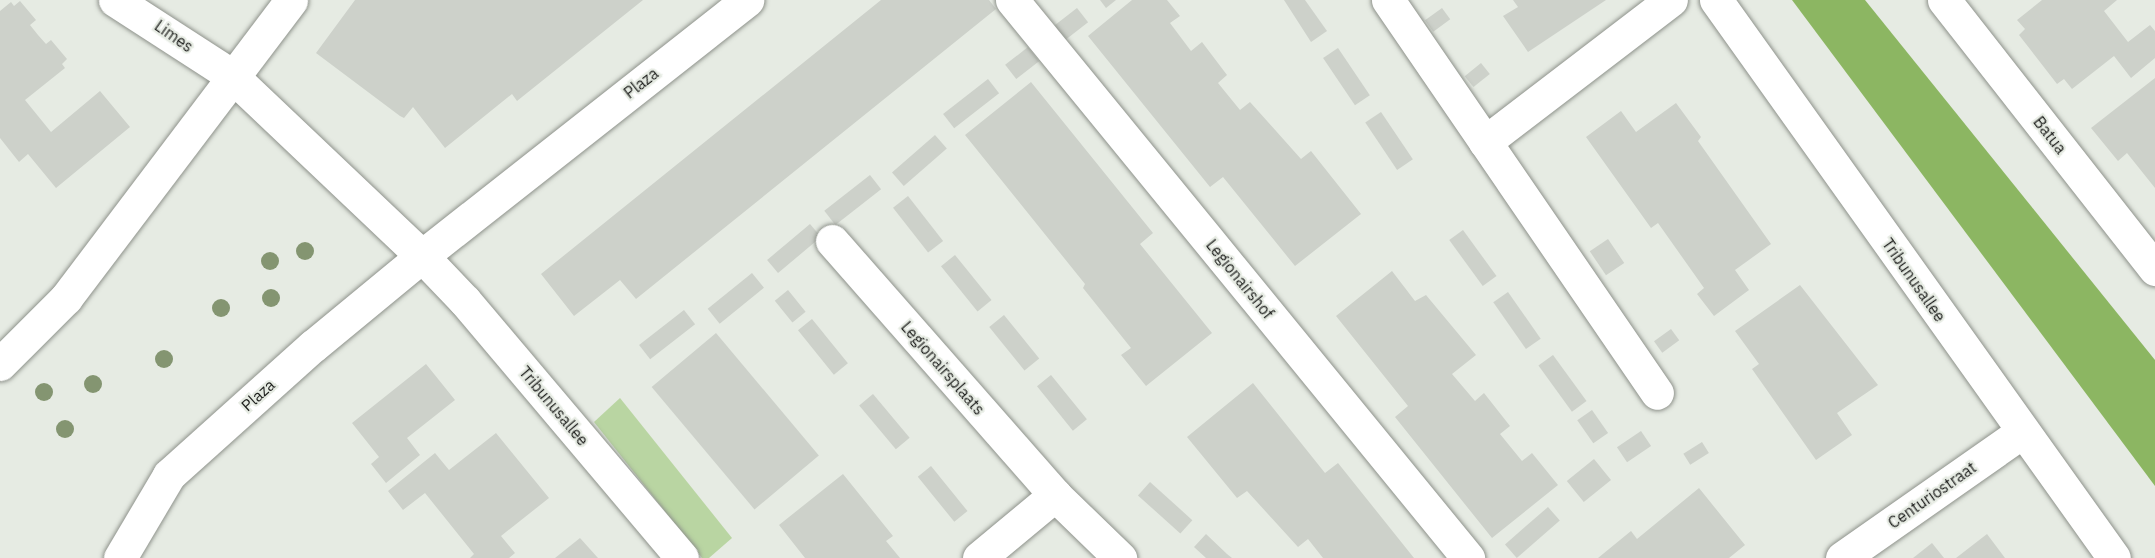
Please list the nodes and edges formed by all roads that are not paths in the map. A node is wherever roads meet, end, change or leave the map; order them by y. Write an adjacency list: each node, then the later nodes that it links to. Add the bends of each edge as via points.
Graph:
1 (115, 0): 9 (street, Limes)
2 (291, 0): 9 (street)
3 (747, 0): 12 (street, Plaza)
4 (1012, 0): 22 (street, Legionairshof)
5 (1388, 0): 10 (street)
6 (1671, 0): 10 (street)
7 (1716, 0): 16 (street, Tribunusallee)
8 (1944, 0): 13 (street, Batua)
9 (231, 75): 12 (street); 14 (street, via 66,298)
10 (1485, 142): 15 (street)
11 (832, 240): 17 (street, Legionairsplaats)
12 (422, 256): 18 (street, Plaza, via 313,346 169,475); 19 (street, Tribunusallee, via 465,301)
13 (2155, 269)
14 (0, 364)
15 (1657, 393)
16 (2022, 432): 23 (street, Centuriostraat); 24 (street, Tribunusallee)
17 (1055, 495): 20 (street); 21 (street, Legionairsplaats)
18 (120, 558)
19 (682, 558)
20 (980, 558)
21 (1120, 558)
22 (1468, 558)
23 (1842, 558)
24 (2114, 558)

